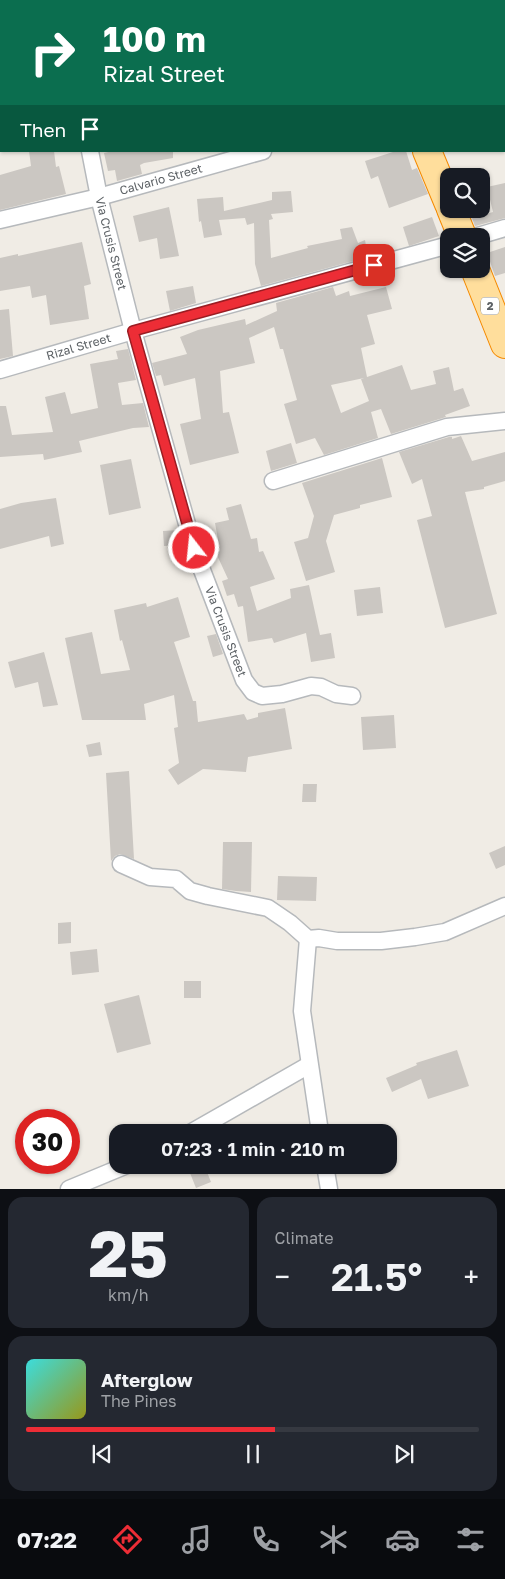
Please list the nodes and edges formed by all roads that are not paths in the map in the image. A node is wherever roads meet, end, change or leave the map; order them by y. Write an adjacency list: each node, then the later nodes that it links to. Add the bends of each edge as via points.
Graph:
1 (90, 152): 5 (street, Via Crusis Street)
2 (259, 152): 5 (street, Calvario Street)
3 (427, 152): 4 (highway)
4 (440, 182)
5 (99, 197): 6 (street, Calvario Street); 11 (street, Via Crusis Street)
6 (0, 220)
7 (505, 228): 8 (street)
8 (490, 232)
9 (440, 247): 11 (street, Rizal Street)
10 (479, 278): 12 (highway, 2)
11 (133, 331): 13 (street, Rizal Street); 16 (street, Via Crusis Street, via 194,548 244,680 253,692 262,696 311,686)
12 (505, 344)
13 (0, 370)
14 (505, 421): 15 (street, via 447,427)
15 (273, 481)
16 (352, 696)
17 (121, 864): 19 (street, via 150,877 176,878 190,890 208,896 268,908)
18 (505, 906): 19 (street, via 445,932 422,936 372,941)
19 (308, 938): 20 (street, via 302,1011)
20 (309, 1065): 21 (street); 22 (street)
21 (206, 1124)
22 (319, 1124)
23 (109, 1172): 25 (street)
24 (326, 1174): 26 (street)
25 (69, 1189)
26 (329, 1189)

